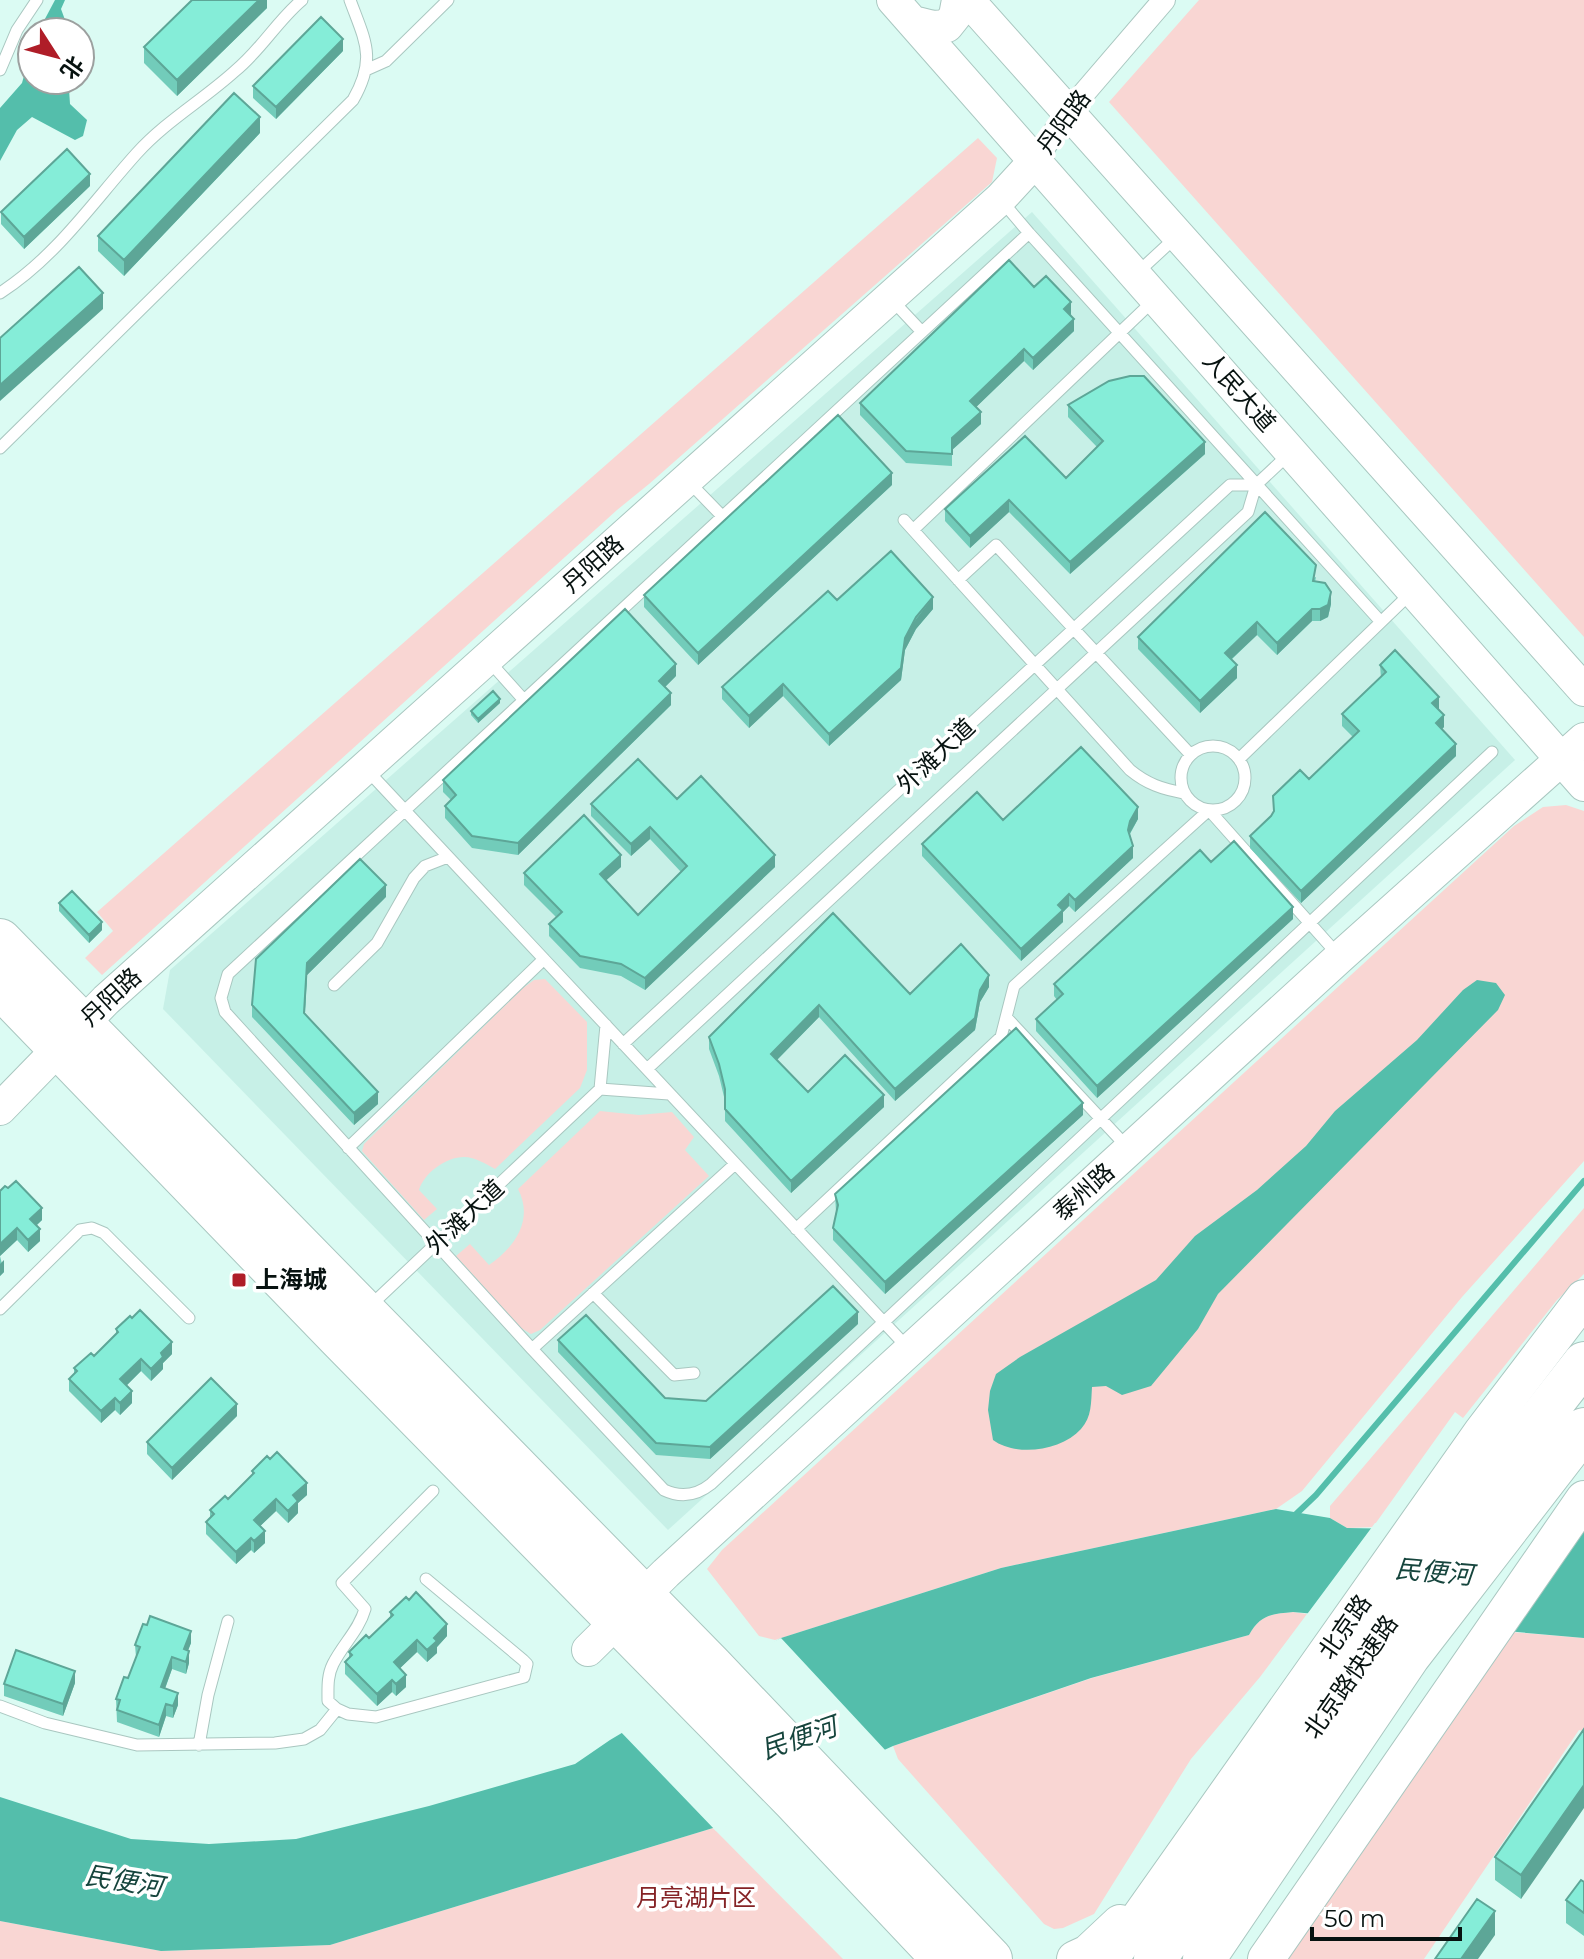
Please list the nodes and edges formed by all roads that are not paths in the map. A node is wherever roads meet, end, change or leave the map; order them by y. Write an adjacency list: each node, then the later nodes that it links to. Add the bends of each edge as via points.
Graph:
1 (37, 0): 10 (lane)
2 (302, 0): 17 (lane, via 235,72 161,127 60,245)
3 (350, 0): 9 (lane, via 366,45)
4 (448, 0): 9 (lane, via 386,61)
5 (958, 0): 8 (street, via 947,26 933,27)
6 (968, 0): 11 (street)
7 (1164, 0): 11 (street, 丹阳路)
8 (903, 11): 12 (street, 人民大道)
9 (368, 69): 22 (lane, via 353,100)
10 (0, 70)
11 (1067, 113): 12 (street, 丹阳路); 15 (street)
12 (1035, 161): 13 (street, 丹阳路); 16 (street, 人民大道)
13 (1000, 199): 14 (lane); 18 (street, 丹阳路)
14 (1029, 233): 20 (lane); 21 (lane)
15 (1177, 236): 16 (lane); 37 (street)
16 (1135, 274): 19 (street, 人民大道)
17 (0, 293)
18 (890, 298): 20 (lane); 24 (street, 丹阳路)
19 (1156, 298): 21 (lane); 23 (street, 人民大道)
20 (922, 332): 26 (lane)
21 (1120, 334): 25 (lane); 28 (lane)
22 (0, 448)
23 (1291, 452): 25 (lane, 外滩大道); 30 (street, 人民大道)
24 (687, 480): 26 (lane); 34 (street, 丹阳路)
25 (1256, 485): 31 (lane); 32 (lane, 外滩大道, via 1230,485); 33 (lane, 外滩大道, via 1248,512)
26 (722, 516): 38 (lane)
27 (904, 520): 28 (lane)
28 (913, 530): 29 (lane)
29 (958, 580): 32 (lane, via 996,545); 35 (lane)
30 (1413, 591): 31 (lane); 39 (street, 人民大道)
31 (1381, 622): 42 (lane)
32 (1074, 629): 33 (lane); 35 (lane, 外滩大道)
33 (1096, 653): 36 (lane, 外滩大道); 41 (lane)
34 (487, 658): 38 (lane); 43 (street, 丹阳路)
35 (1035, 665): 36 (lane); 58 (lane, 外滩大道)
36 (1057, 689): 45 (lane, via 1130,770 1146,783); 59 (lane, 外滩大道)
37 (1584, 690)
38 (523, 699): 46 (lane)
39 (1572, 749): 44 (street, 人民大道); 51 (street, 泰州路)
40 (1492, 752): 49 (lane)
41 (1190, 754): 42 (lane, via 1221,746); 45 (lane, via 1181,772)
42 (1239, 759): 47 (lane, via 1243,790 1229,806)
43 (365, 768): 46 (lane); 57 (street, 丹阳路)
44 (1584, 785)
45 (1184, 793): 47 (lane)
46 (404, 809): 48 (lane); 64 (lane, via 240,961 228,974 221,998 225,1012)
47 (1209, 810): 49 (lane); 55 (lane, via 1014,986)
48 (448, 857): 52 (lane); 53 (lane, via 425,866 414,878 377,943)
49 (1310, 923): 51 (lane); 63 (lane)
50 (0, 940): 57 (highway)
51 (1340, 957): 65 (street, 泰州路)
52 (544, 959): 56 (lane); 64 (lane)
53 (334, 985)
54 (0, 987): 57 (highway)
55 (1006, 1017): 63 (lane); 67 (lane, via 1001,1037)
56 (606, 1025): 58 (lane); 60 (lane)
57 (71, 1035): 62 (street, 丹阳路); 72 (highway); 83 (highway)
58 (623, 1044): 59 (lane)
59 (647, 1069): 61 (lane)
60 (600, 1089): 61 (lane); 68 (lane, 外滩大道)
61 (669, 1094): 66 (lane)
62 (0, 1109)
63 (1101, 1119): 65 (lane); 74 (lane)
64 (348, 1148): 68 (lane)
65 (1129, 1150): 76 (street, 泰州路)
66 (735, 1164): 67 (lane); 69 (lane)
67 (796, 1229): 74 (lane)
68 (436, 1244): 72 (lane, 外滩大道); 75 (lane)
69 (593, 1293): 75 (lane); 78 (lane, via 674,1375)
70 (1584, 1298): 89 (main road, 北京路)
71 (0, 1309): 73 (lane, via 80,1230 92,1228 104,1233)
72 (364, 1312): 83 (highway)
73 (189, 1318)
74 (884, 1323): 75 (lane, via 711,1484 689,1495 664,1490); 76 (lane)
75 (532, 1349)
76 (910, 1351): 83 (street, 泰州路)
77 (1584, 1363): 95 (highway, 北京路快速路, via 1458,1524)
78 (694, 1373)
79 (1584, 1429): 96 (highway, 北京路快速路, via 1409,1656)
80 (433, 1491): 87 (lane, via 342,1583 365,1609 328,1679 328,1701)
81 (1584, 1499): 97 (main road)
82 (426, 1579): 87 (lane, via 527,1664 524,1677 376,1717)
83 (630, 1609): 85 (street, 泰州路); 90 (highway, via 809,1793)
84 (228, 1621): 88 (lane)
85 (588, 1650)
86 (0, 1706): 88 (lane, via 45,1723 137,1745)
87 (337, 1709): 88 (lane, via 320,1730 304,1739)
88 (199, 1745)
89 (1208, 1817): 93 (main road, via 1118,1925); 94 (main road, 北京路)
90 (941, 1945): 91 (highway); 92 (main road)
91 (991, 1959)
92 (1006, 1959)
93 (1075, 1959)
94 (1110, 1959)
95 (1155, 1959)
96 (1204, 1959)
97 (1266, 1959)

